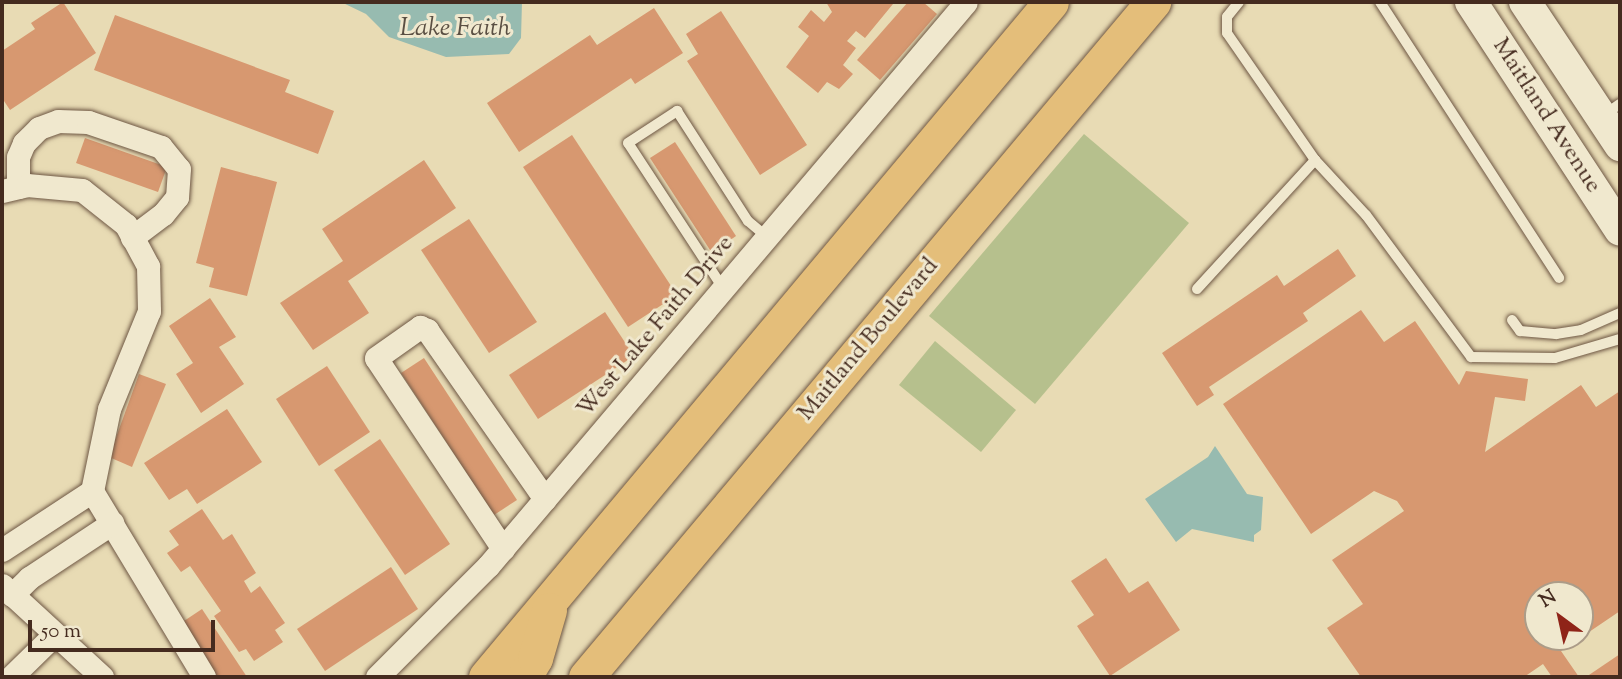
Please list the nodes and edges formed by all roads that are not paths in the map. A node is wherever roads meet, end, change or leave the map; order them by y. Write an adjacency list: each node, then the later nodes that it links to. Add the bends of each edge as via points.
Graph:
1 (966, 2): 14 (street, West Lake Faith Drive)
2 (1051, 2): 29 (main road)
3 (1153, 2): 37 (main road, Maitland Boulevard)
4 (1238, 2): 10 (lane, via 1227,18 1227,33)
5 (1380, 2): 15 (lane)
6 (1471, 2): 12 (main road, Maitland Avenue)
7 (1525, 2): 8 (main road, Maitland Avenue)
8 (1611, 111): 9 (main road, Maitland Avenue)
9 (1620, 145)
10 (1315, 160): 17 (lane); 20 (lane, via 1366,215 1471,356 1555,358)
11 (10, 189): 13 (street, via 82,190 126,225); 13 (street, via 24,143 39,128 58,121 88,122 161,147 179,169 177,197)
12 (1620, 230)
13 (132, 237): 21 (street, via 148,265 149,311 109,409)
14 (766, 237): 16 (street, West Lake Faith Drive); 16 (lane, via 748,221 677,111 628,143)
15 (1559, 278)
16 (723, 288): 22 (street, West Lake Faith Drive)
17 (1197, 289)
18 (1620, 313): 19 (lane, via 1581,330 1556,334 1520,331)
19 (1512, 320)
20 (1620, 339)
21 (92, 491): 23 (street); 24 (street)
22 (545, 499): 25 (street, West Lake Faith Drive); 25 (street, via 428,330 420,327 376,358)
23 (112, 523): 27 (street); 33 (street)
24 (40, 524): 26 (street); 27 (street)
25 (502, 549): 34 (street, West Lake Faith Drive)
26 (2, 550)
27 (61, 557): 28 (street)
28 (7, 590): 30 (street)
29 (553, 597): 35 (main road); 36 (main road, via 535,658)
30 (54, 635): 31 (street); 32 (street)
31 (12, 677)
32 (102, 677)
33 (204, 677)
34 (377, 677)
35 (486, 677)
36 (524, 677)
37 (586, 677)

